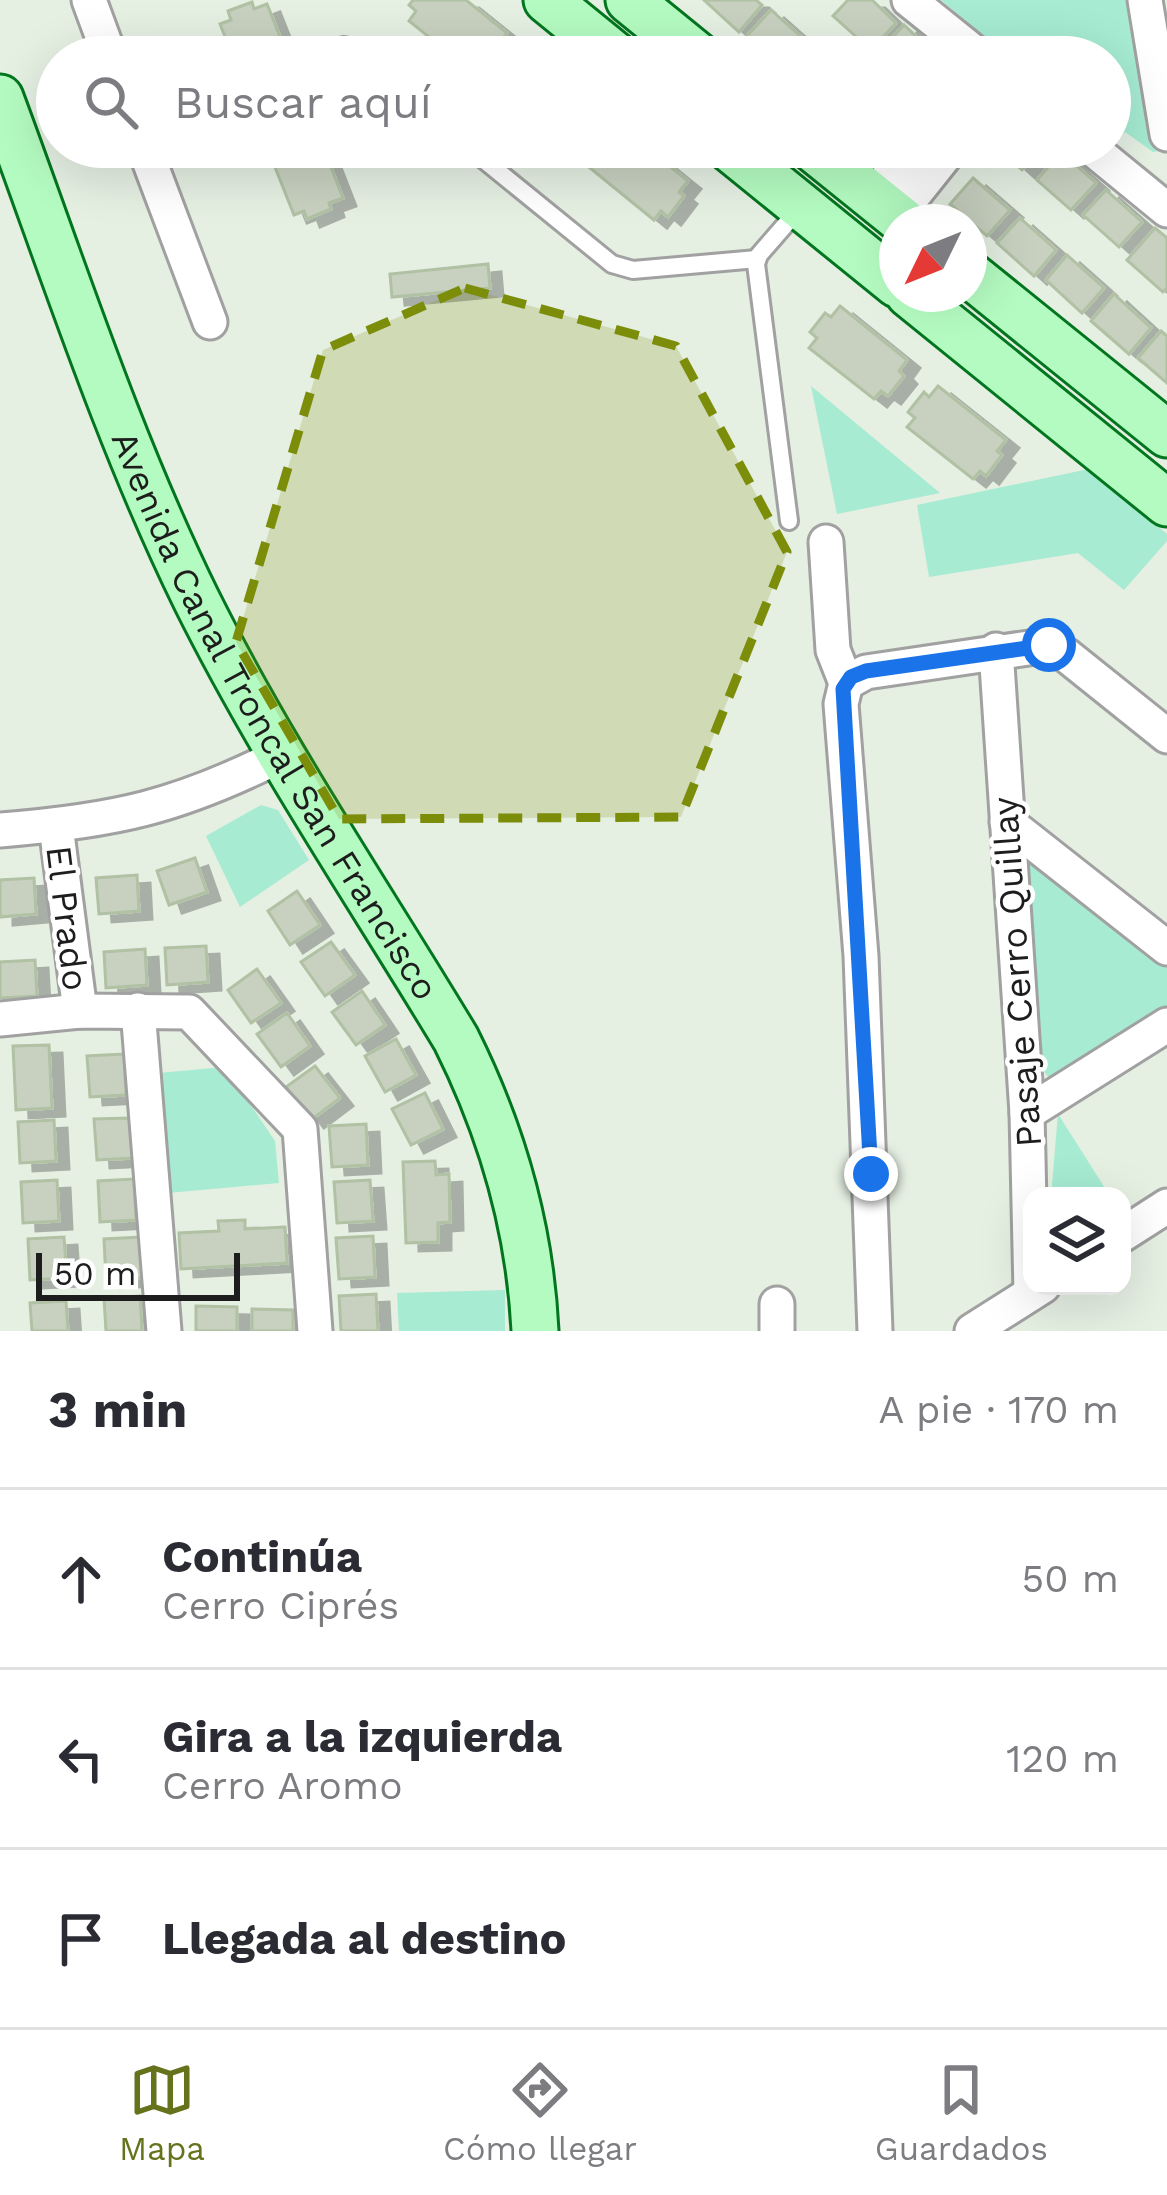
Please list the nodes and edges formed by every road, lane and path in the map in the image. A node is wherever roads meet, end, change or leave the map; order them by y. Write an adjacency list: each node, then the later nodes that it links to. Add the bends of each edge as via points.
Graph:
1 (88, 0): 6 (street)
2 (547, 0): 7 (street)
3 (628, 0): 8 (street)
4 (909, 0): 9 (street)
5 (1145, 0): 11 (street)
6 (102, 36)
7 (591, 36)
8 (673, 36)
9 (954, 36)
10 (0, 98): 36 (street, Avenida Canal Troncal San Francisco, via 158,514)
11 (1167, 134)
12 (152, 168): 28 (street)
13 (494, 168): 24 (lane, via 612,264 633,270)
14 (754, 168): 22 (street)
15 (837, 168): 19 (street)
16 (906, 168): 20 (street)
17 (932, 168): 21 (street)
18 (1116, 168): 23 (street)
19 (882, 204)
20 (894, 204)
21 (898, 204)
22 (801, 206): 24 (lane); 25 (street)
23 (1167, 210)
24 (758, 259): 31 (lane)
25 (879, 269)
26 (987, 289): 29 (street)
27 (931, 312): 30 (street)
28 (210, 322)
29 (1167, 434)
30 (1167, 503)
31 (789, 521)
32 (826, 542): 34 (street, via 833,650)
33 (996, 650): 34 (street, via 866,671); 35 (street, via 1058,649); 37 (street, Pasaje Cerro Quillay)
34 (846, 683): 53 (street)
35 (1167, 736)
36 (281, 755): 38 (street, via 180,801); 52 (street, Avenida Canal Troncal San Francisco, via 477,1081 518,1205)
37 (1007, 821): 40 (street); 45 (street, Pasaje Cerro Quillay)
38 (56, 826): 39 (street); 42 (street, El Prado)
39 (0, 830)
40 (1167, 947)
41 (138, 1010): 42 (street); 50 (street); 51 (street, via 189,1012 300,1129)
42 (80, 1011): 43 (street)
43 (0, 1019)
44 (1167, 1025): 45 (street)
45 (1027, 1113): 46 (street, Pasaje Cerro Quillay)
46 (1031, 1187)
47 (1167, 1206): 48 (street)
48 (1131, 1229)
49 (1029, 1295): 54 (street)
50 (164, 1331)
51 (315, 1331)
52 (535, 1331)
53 (875, 1331)
54 (972, 1331)

